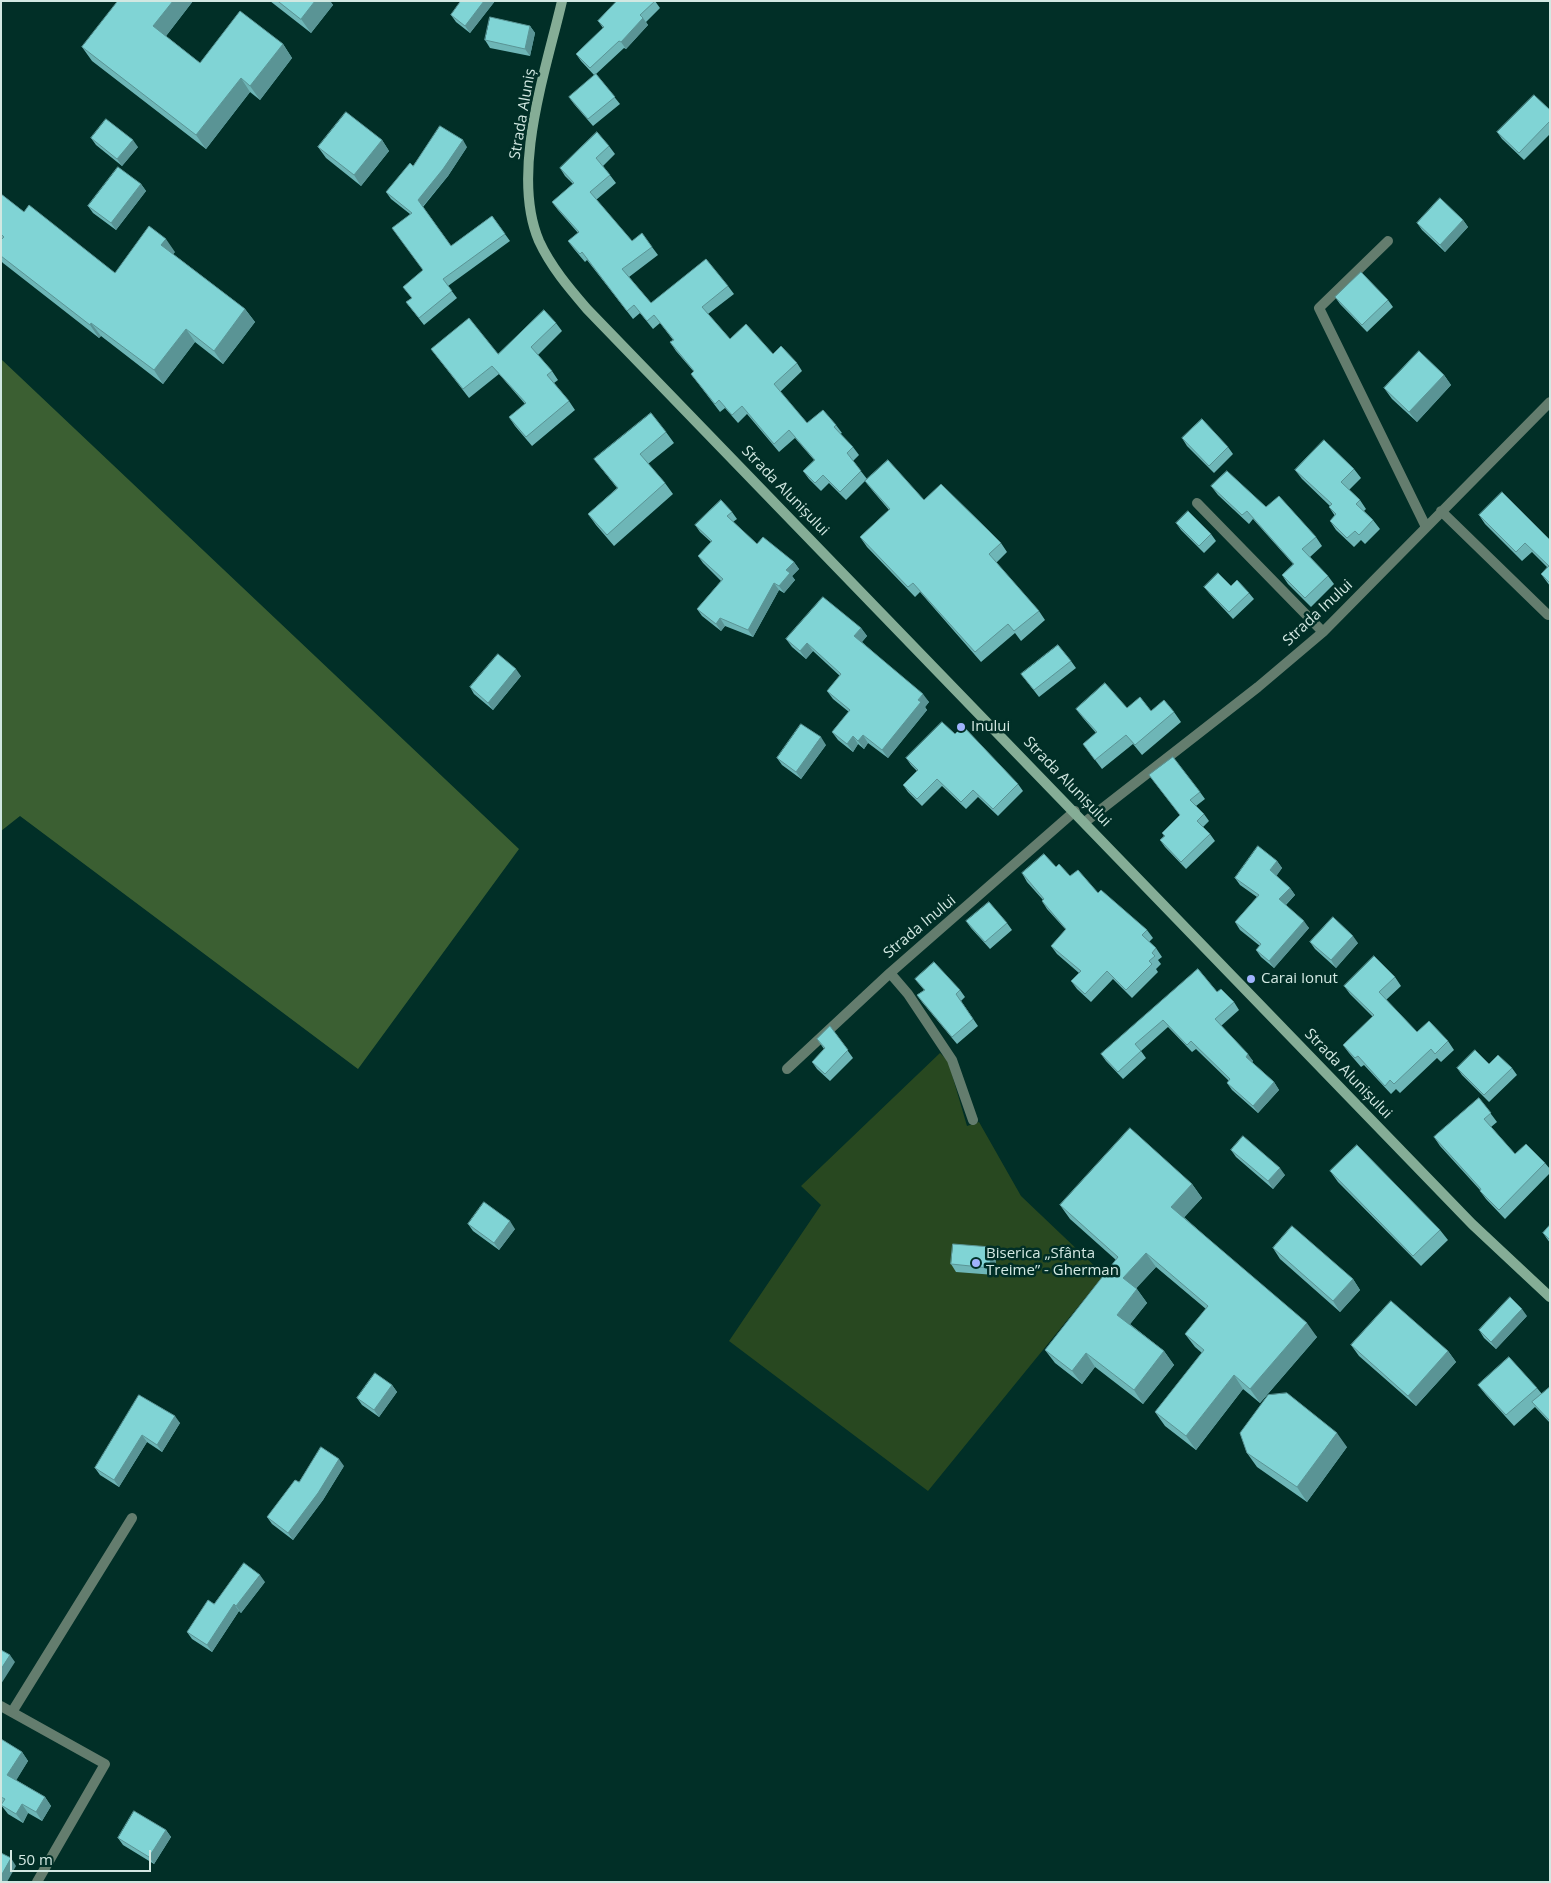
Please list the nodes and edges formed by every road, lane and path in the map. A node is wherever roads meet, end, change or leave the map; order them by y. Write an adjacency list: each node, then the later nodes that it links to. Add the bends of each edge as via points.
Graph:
1 (562, 1): 3 (main road, Strada Aluniș, via 535,120 528,197 539,239 548,259)
2 (1388, 241): 7 (street, via 1319,308)
3 (566, 284): 10 (main road, Strada Alunișului)
4 (1550, 402): 6 (street, Strada Inului)
5 (1197, 503): 9 (street)
6 (1441, 511): 7 (street, Strada Inului); 8 (street)
7 (1426, 527): 9 (street, Strada Inului)
8 (1548, 615)
9 (1323, 632): 11 (street, Strada Inului)
10 (1075, 811): 11 (main road, Strada Alunișului); 12 (street, Strada Inului)
11 (1085, 822): 15 (main road, Strada Alunișului, via 1472,1224)
12 (890, 973): 13 (street, Strada Inului); 14 (street, via 952,1060)
13 (787, 1068)
14 (973, 1120)
15 (1550, 1297)
16 (132, 1518): 18 (street)
17 (1, 1706): 18 (street)
18 (12, 1712): 19 (street, via 105,1764)
19 (37, 1882)

